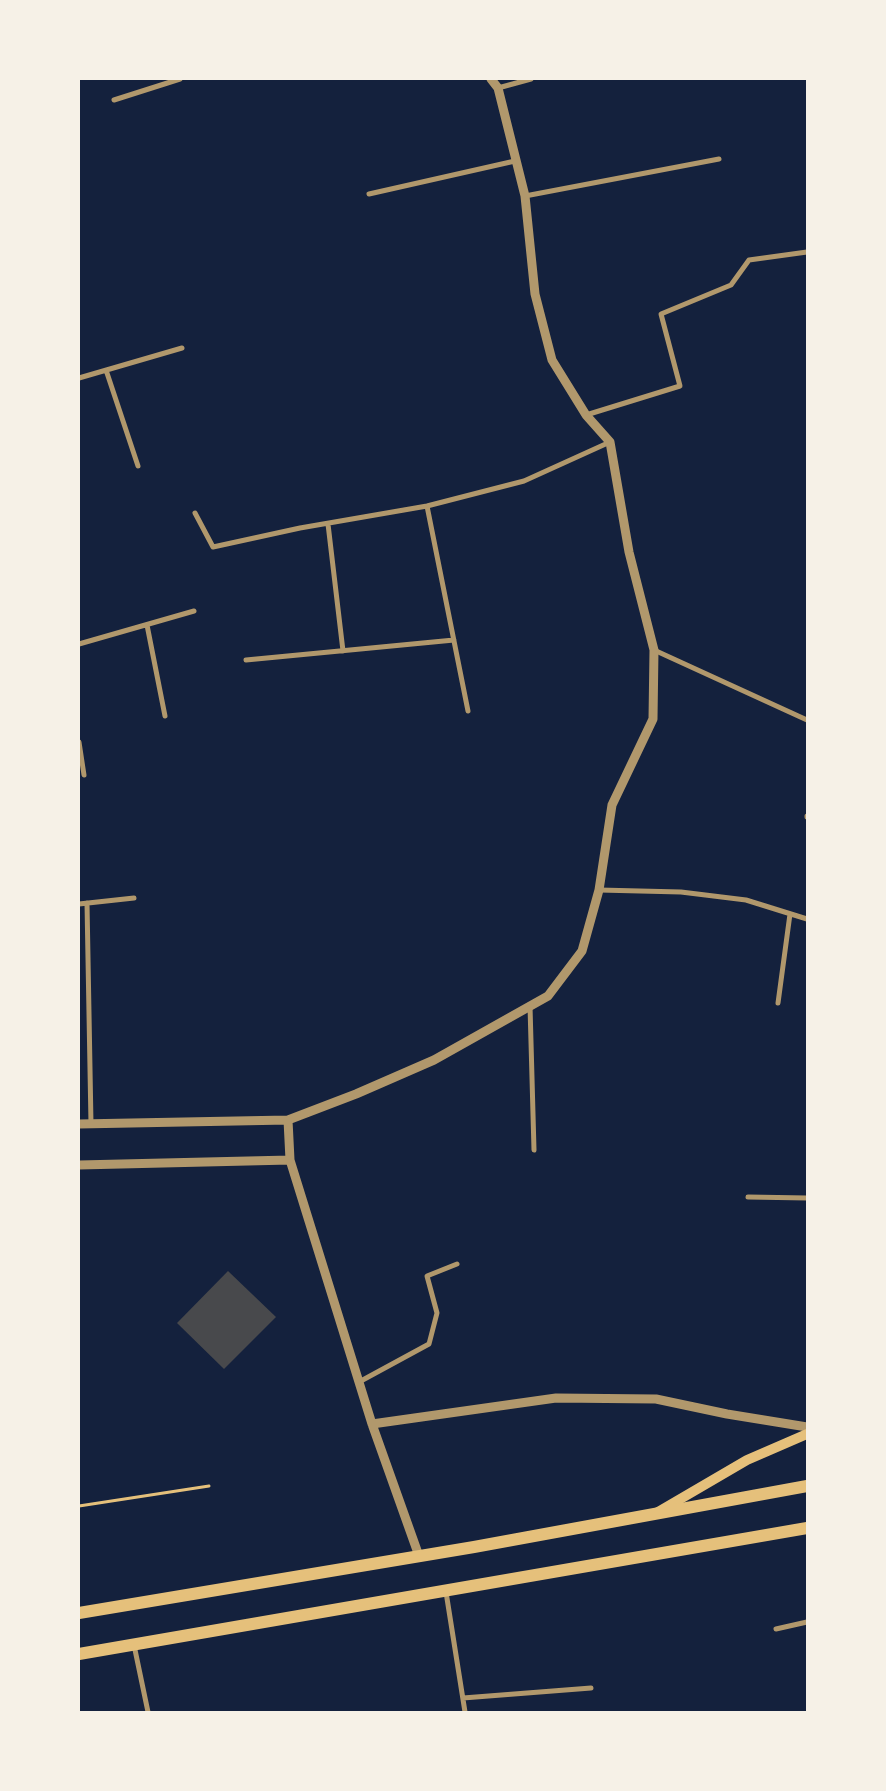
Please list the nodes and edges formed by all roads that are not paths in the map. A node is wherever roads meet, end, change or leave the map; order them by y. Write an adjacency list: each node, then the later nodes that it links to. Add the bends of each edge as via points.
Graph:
1 (180, 79): 5 (street)
2 (491, 79): 4 (street)
3 (531, 79): 4 (street)
4 (498, 88): 7 (street)
5 (114, 100)
6 (719, 159): 9 (street)
7 (515, 161): 8 (street); 9 (street)
8 (369, 194)
9 (525, 196): 14 (street, via 535,294 552,360)
10 (807, 252): 14 (street, via 749,260 730,285 661,314 680,386)
11 (182, 348): 12 (street)
12 (106, 370): 13 (street); 16 (street)
13 (79, 378)
14 (586, 415): 15 (street)
15 (610, 442): 17 (street, via 524,481); 24 (street, via 629,552)
16 (138, 466)
17 (427, 506): 19 (street); 22 (street)
18 (194, 513): 19 (street, via 213,547)
19 (328, 524): 25 (street)
20 (194, 611): 21 (street)
21 (148, 625): 23 (street); 28 (street)
22 (454, 640): 25 (street); 27 (street)
23 (79, 644)
24 (654, 650): 29 (street); 32 (street, via 653,719 612,805)
25 (344, 651): 26 (street)
26 (246, 660)
27 (468, 711)
28 (165, 716)
29 (807, 720)
30 (79, 742): 31 (street)
31 (84, 775)
32 (599, 890): 36 (street, via 691,893 746,900); 39 (street, via 582,952 548,996)
33 (134, 898): 34 (street)
34 (87, 903): 35 (street); 42 (street)
35 (79, 904)
36 (790, 914): 37 (street); 38 (street)
37 (807, 919)
38 (778, 1003)
39 (530, 1006): 40 (street, via 434,1060); 43 (street)
40 (288, 1120): 42 (street); 44 (street)
41 (79, 1124): 42 (street)
42 (91, 1124)
43 (534, 1150)
44 (290, 1160): 45 (street); 49 (street)
45 (79, 1165)
46 (748, 1196): 47 (street)
47 (807, 1198)
48 (458, 1264): 49 (street, via 427,1276 437,1313 429,1344)
49 (359, 1382): 50 (street)
50 (372, 1424): 51 (street, via 556,1398 656,1399); 56 (street)
51 (807, 1427)
52 (807, 1434): 54 (main road, via 747,1460)
53 (807, 1486): 54 (main road)
54 (654, 1514): 56 (main road)
55 (807, 1528): 57 (main road)
56 (418, 1556): 58 (main road)
57 (446, 1591): 61 (main road); 64 (street)
58 (79, 1613)
59 (807, 1622): 60 (street)
60 (776, 1629)
61 (134, 1644): 62 (main road); 65 (street)
62 (79, 1654)
63 (591, 1688): 64 (street)
64 (463, 1698): 66 (street)
65 (148, 1712)
66 (465, 1712)

